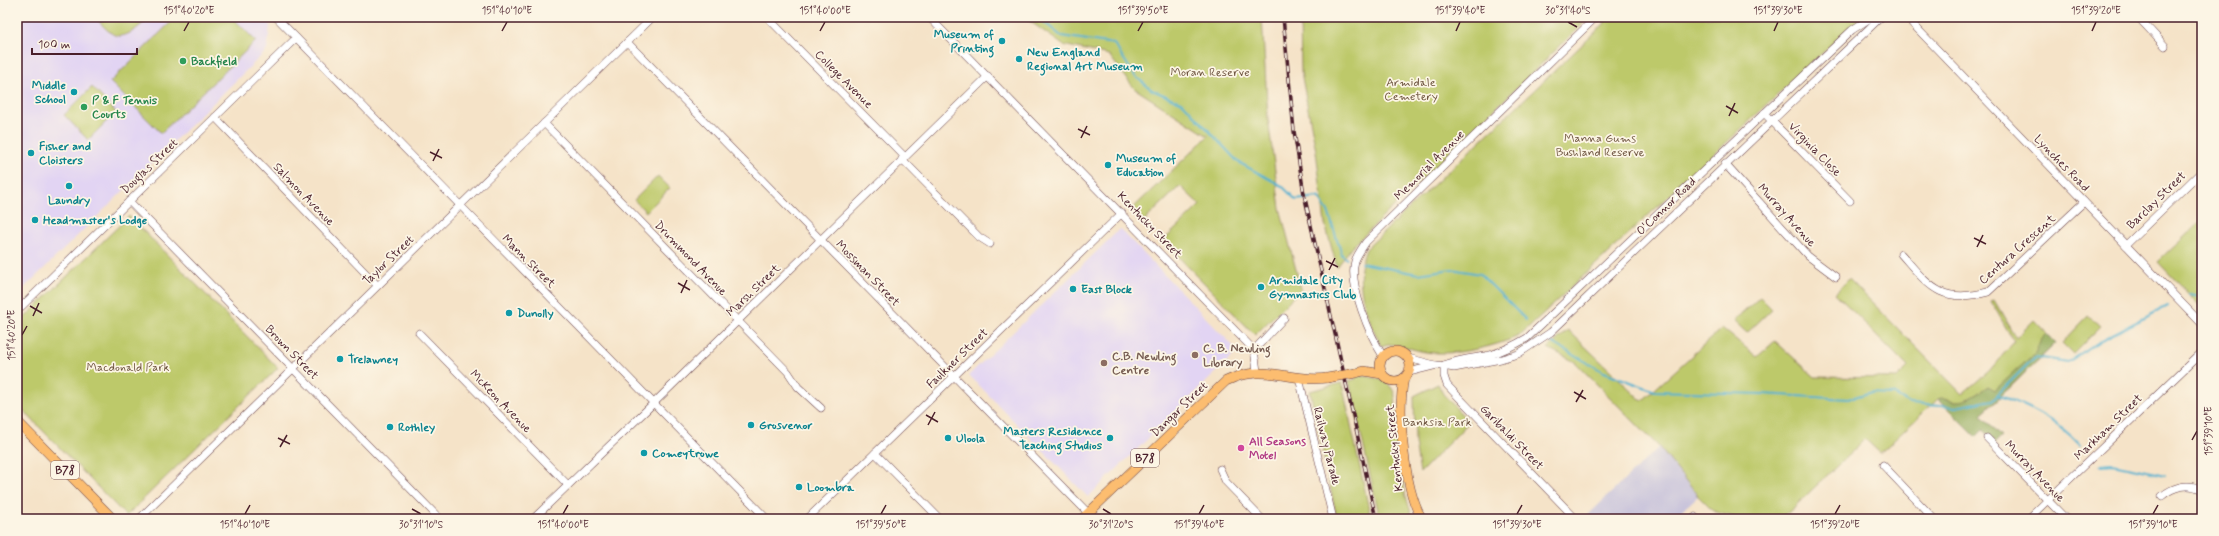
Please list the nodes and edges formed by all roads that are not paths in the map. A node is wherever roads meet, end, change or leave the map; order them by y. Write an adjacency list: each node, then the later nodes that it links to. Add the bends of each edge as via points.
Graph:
1 (276, 17): 10 (street, Mann Street)
2 (653, 17): 11 (street, Taylor Street)
3 (766, 17): 18 (street, College Avenue)
4 (929, 17): 13 (street, Kentucky Street)
5 (1596, 17): 39 (street, Memorial Avenue, via 1366,242 1355,262 1353,274 1360,306)
6 (1872, 17): 14 (street, O'Connor Road, via 1852,30)
7 (1881, 17): 16 (street, O'Connor Road)
8 (1906, 17): 23 (street, Lynches Road)
9 (2138, 17): 12 (street)
10 (296, 38): 15 (street, Douglas Street); 24 (street, Mann Street)
11 (627, 42): 17 (street, Taylor Street); 26 (street, Mossman Street)
12 (2165, 46)
13 (988, 76): 18 (street, Marsh Street); 25 (street, Kentucky Street)
14 (1764, 113): 16 (street, Virginia Close); 41 (street, O'Connor Road, via 1526,338 1510,348)
15 (215, 117): 21 (street, Douglas Street); 31 (street, Salmon Avenue)
16 (1772, 121): 19 (street, O'Connor Road); 22 (street, Virginia Close)
17 (544, 123): 24 (street, Taylor Street); 34 (street, Drummond Avenue)
18 (904, 158): 26 (street, Marsh Street); 27 (street, College Avenue, via 979,237)
19 (1725, 164): 30 (street, Murray Avenue, via 1808,256); 41 (street, O'Connor Road, via 1551,332 1518,354 1454,368)
20 (2202, 171): 28 (street, Barclay Street)
21 (129, 201): 32 (street, Douglas Street); 42 (street, Brown Street)
22 (1850, 201)
23 (2084, 202): 28 (street, Lynches Road); 29 (street, Centura Crescent, via 1988,292 1970,297 1951,296 1939,292 1925,281)
24 (460, 206): 31 (street, Taylor Street); 51 (street, Mann Street)
25 (1122, 213): 37 (street, Kentucky Street); 47 (street, Faulkner Street)
26 (820, 239): 34 (street, Marsh Street); 47 (street, Mossman Street)
27 (990, 244)
28 (2126, 245): 35 (street, Lynches Road)
29 (1901, 254)
30 (1836, 277)
31 (377, 285): 42 (street, Taylor Street)
32 (17, 311)
33 (1284, 318): 37 (street)
34 (737, 320): 51 (street, Marsh Street); 52 (street, Drummond Avenue)
35 (2202, 324)
36 (419, 333): 58 (street, McKeon Avenue)
37 (1254, 350): 43 (street)
38 (2202, 352): 61 (street, Markham Street)
39 (1382, 358): 40 (main road, B78, via 1396,351); 44 (main road, Dangar Street / B78); 45 (main road)
40 (1408, 358): 41 (street, O'Connor Road); 46 (main road, B78, via 1410,367)
41 (1441, 365): 46 (street, O'Connor Road); 73 (street, Garibaldi Street, via 1448,385)
42 (292, 368): 64 (street, Taylor Street); 65 (street, Brown Street)
43 (1257, 372): 48 (main road, Dangar Street / B78); 62 (main road, Dangar Street / B78, via 1222,383)
44 (1360, 372): 45 (main road, Dangar Street / B78); 48 (main road, Dangar Street / B78, bridge, via 1327,378)
45 (1382, 374): 49 (main road, B78)
46 (1406, 375): 49 (main road); 50 (main road, Kentucky Street / B78)
47 (954, 376): 55 (street, Faulkner Street); 62 (street, Mossman Street)
48 (1299, 378): 71 (street, Railway Parade)
49 (1392, 381): 50 (main road, Kentucky Street / B78)
50 (1401, 397): 72 (main road, Kentucky Street / B78, via 1409,486 1412,500)
51 (653, 404): 58 (street, Marsh Street); 67 (street, Mann Street)
52 (821, 408)
53 (17, 421): 63 (main road, B78)
54 (1987, 438): 61 (street, Murray Avenue)
55 (875, 453): 68 (street, Faulkner Street); 69 (street)
56 (1883, 465): 74 (street)
57 (1220, 469): 70 (street, via 1226,482)
58 (568, 485): 66 (street, Marsh Street)
59 (2202, 490): 60 (street, via 2183,486 2173,488)
60 (2162, 496)
61 (2048, 500): 75 (street, Markham Street); 76 (street, Murray Avenue)
62 (1088, 517)
63 (113, 519)
64 (139, 519)
65 (440, 519)
66 (533, 519)
67 (767, 519)
68 (808, 519)
69 (940, 519)
70 (1262, 519)
71 (1333, 519)
72 (1422, 519)
73 (1576, 519)
74 (1934, 519)
75 (2028, 519)
76 (2066, 519)

